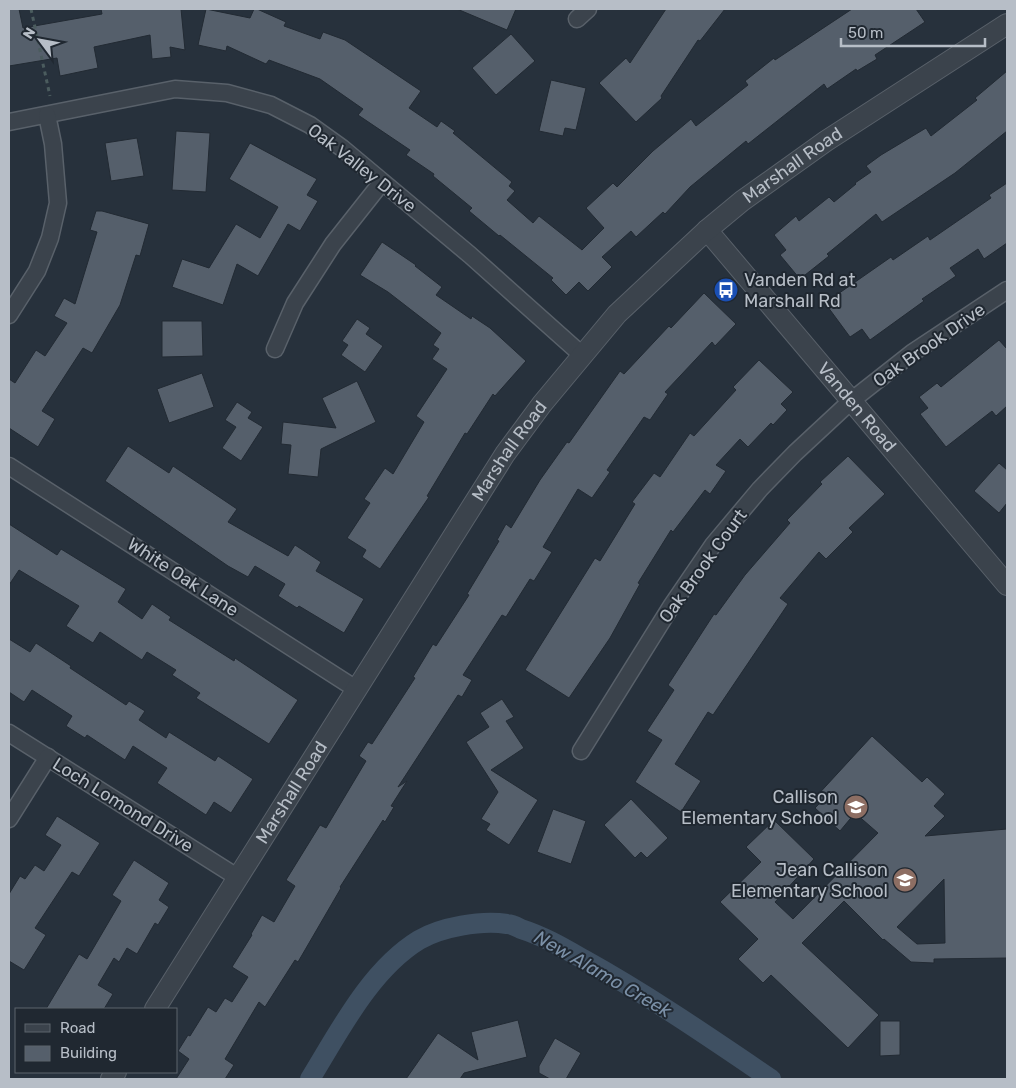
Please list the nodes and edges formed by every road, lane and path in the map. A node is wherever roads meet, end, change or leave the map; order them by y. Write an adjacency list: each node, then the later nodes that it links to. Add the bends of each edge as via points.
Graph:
1 (31, 9): 3 (path)
2 (1007, 24): 7 (street, Marshall Road, via 812,151)
3 (50, 98)
4 (47, 115): 5 (street, Oak Valley Drive); 6 (street, Oak Valley Drive, via 175,89 227,93 271,105 310,125); 9 (street, via 58,203 50,238 36,271)
5 (9, 122)
6 (382, 182): 10 (street, via 339,236 295,303); 11 (street, Oak Valley Drive)
7 (707, 230): 11 (street, Marshall Road, via 617,314); 12 (street, Vanden Road)
8 (1007, 290): 12 (street, Oak Brook Drive, via 912,353)
9 (9, 315)
10 (275, 349)
11 (582, 355): 15 (street, Marshall Road, via 506,454)
12 (851, 401): 14 (street, Vanden Road); 17 (street, Oak Brook Court, via 794,453 713,545)
13 (9, 466): 15 (street, White Oak Lane)
14 (1005, 578)
15 (356, 689): 20 (street, Marshall Road)
16 (9, 733): 18 (street, Loch Lomond Drive)
17 (581, 751)
18 (48, 757): 19 (street); 20 (street, Loch Lomond Drive)
19 (9, 819)
20 (237, 877): 21 (street, Marshall Road)
21 (156, 1008)

